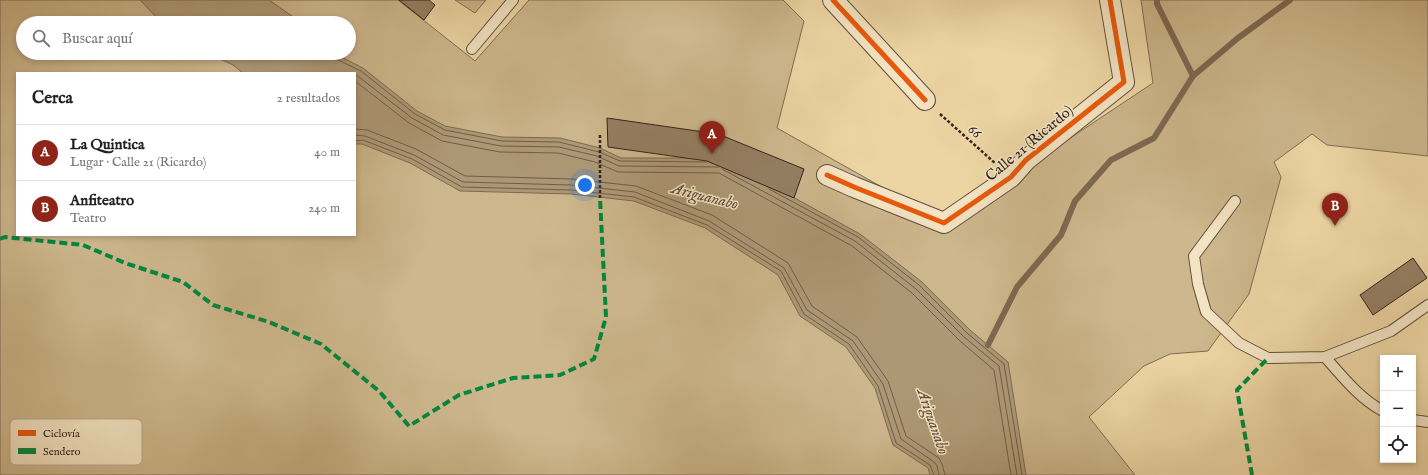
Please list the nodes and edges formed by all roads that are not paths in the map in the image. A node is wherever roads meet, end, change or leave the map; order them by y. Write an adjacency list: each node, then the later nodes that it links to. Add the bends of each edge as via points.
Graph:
1 (513, 0): 4 (lane)
2 (833, 0): 5 (street)
3 (1110, 0): 6 (street, Calle 21 (Ricardo), via 1124,82 1026,160 1011,177 944,222)
4 (472, 49)
5 (925, 100)
6 (827, 175)
7 (1235, 202): 9 (lane, via 1194,256 1206,312 1239,342 1268,358)
8 (1428, 305): 9 (lane, via 1391,331)
9 (1325, 357): 10 (lane, via 1356,390)
10 (1380, 408)
11 (1416, 420): 12 (lane)
12 (1428, 422)

